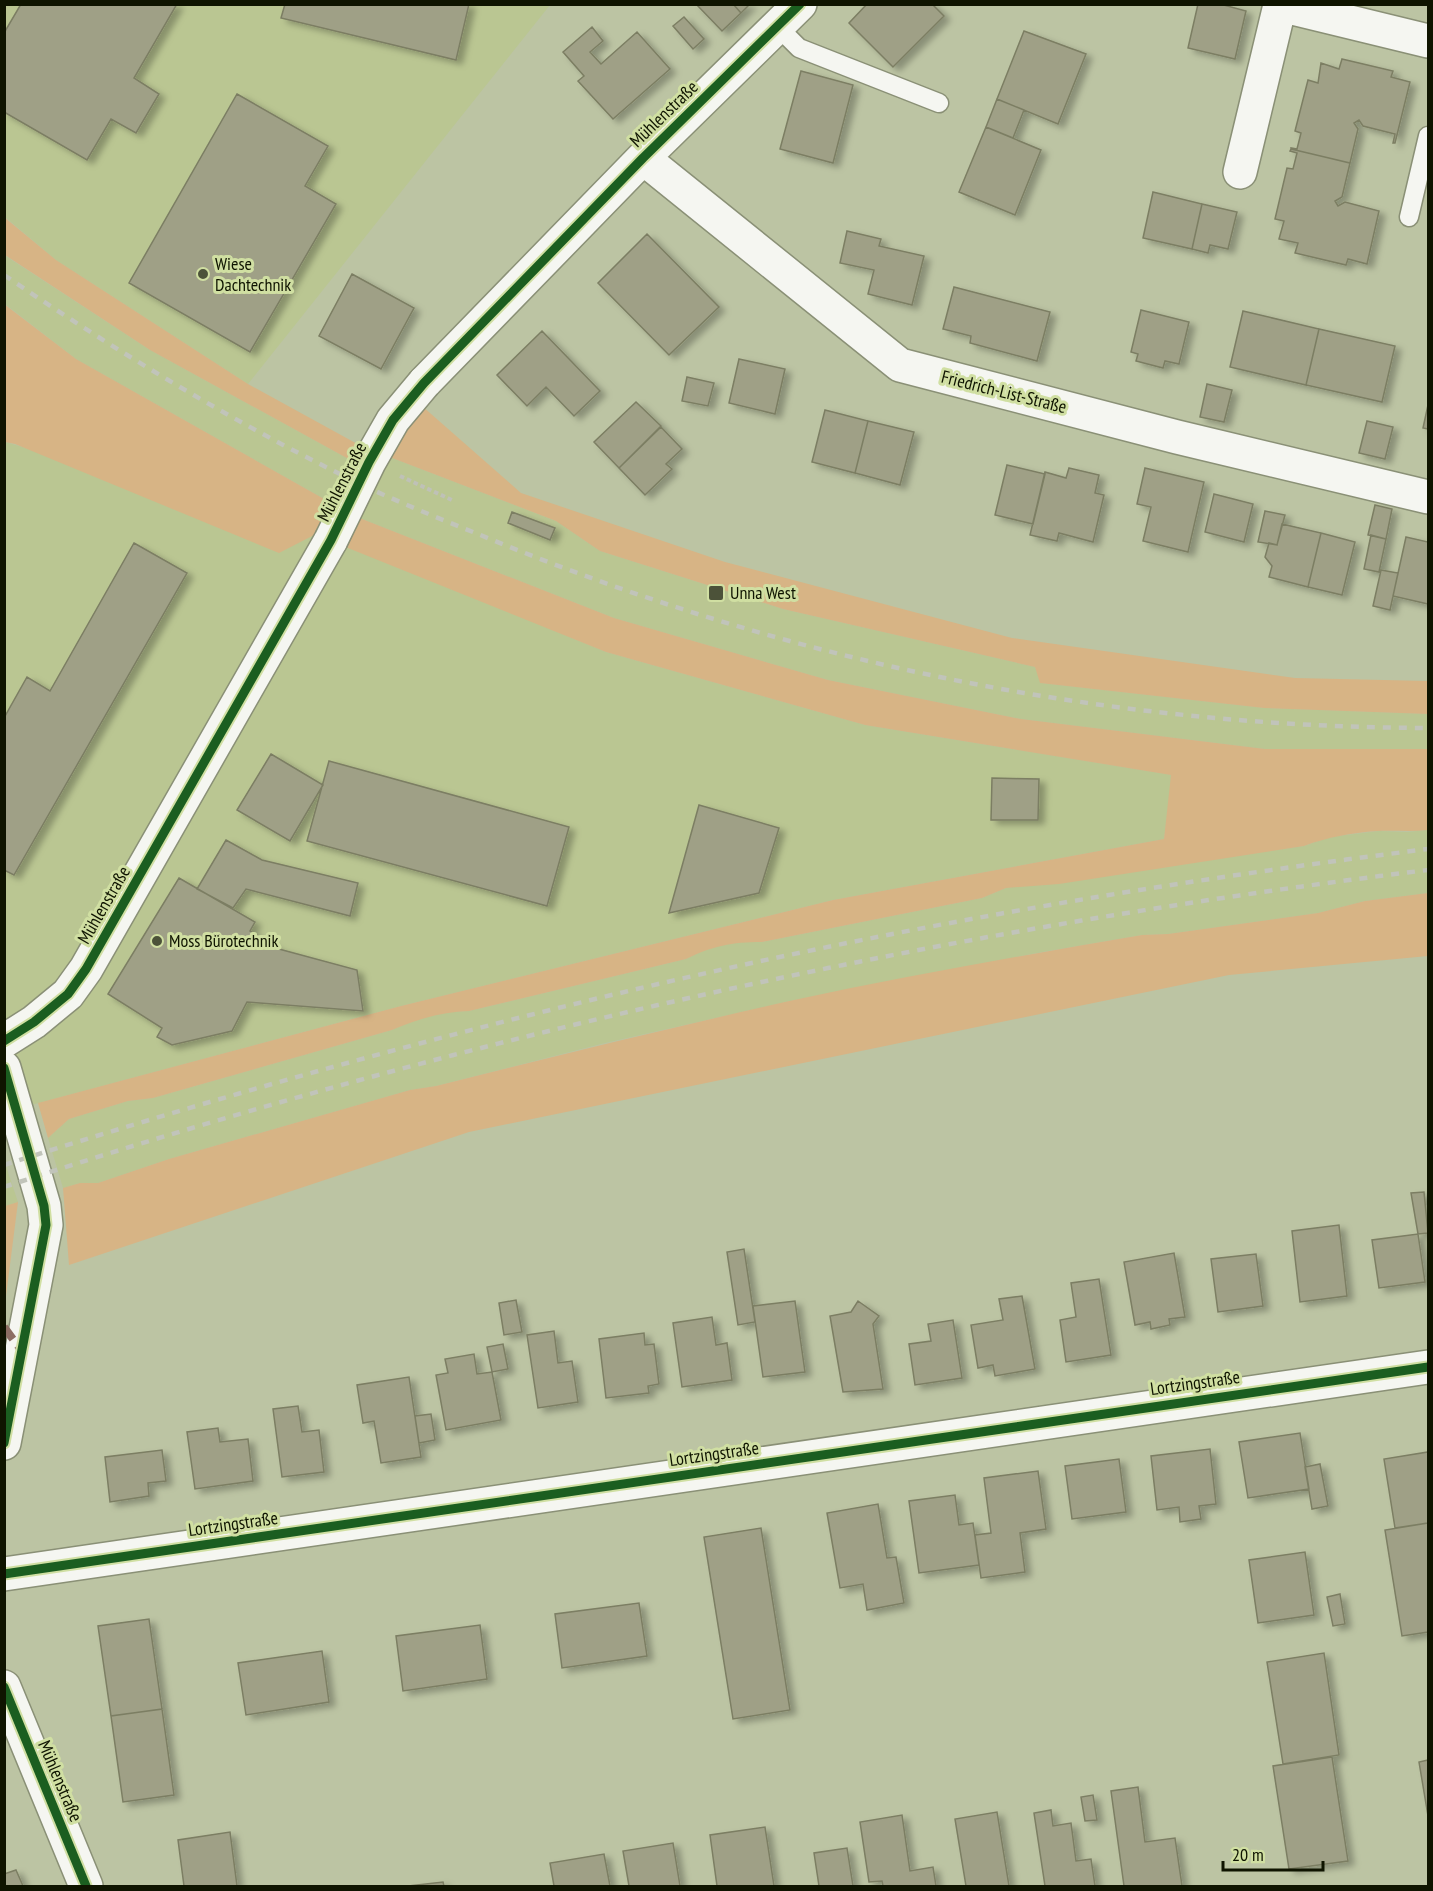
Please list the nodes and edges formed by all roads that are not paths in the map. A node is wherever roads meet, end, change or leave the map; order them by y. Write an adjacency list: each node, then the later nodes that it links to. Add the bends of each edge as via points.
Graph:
1 (789, 16): 3 (lane, via 799,48); 5 (street, Mühlenstraße)
2 (1428, 41): 6 (street, via 1280,5)
3 (939, 103)
4 (1428, 136): 7 (lane)
5 (643, 158): 8 (street, Friedrich-List-Straße, via 900,365); 9 (street, Mühlenstraße, bridge, via 424,383 393,420 331,540 86,969 68,994)
6 (1240, 172)
7 (1409, 217)
8 (1428, 497)
9 (4, 1041)
10 (4, 1068): 12 (street, via 46,1225)
11 (1428, 1367): 13 (street, Lortzingstraße)
12 (4, 1443)
13 (4, 1574)
14 (4, 1687): 15 (street, Mühlenstraße)
15 (86, 1887)

